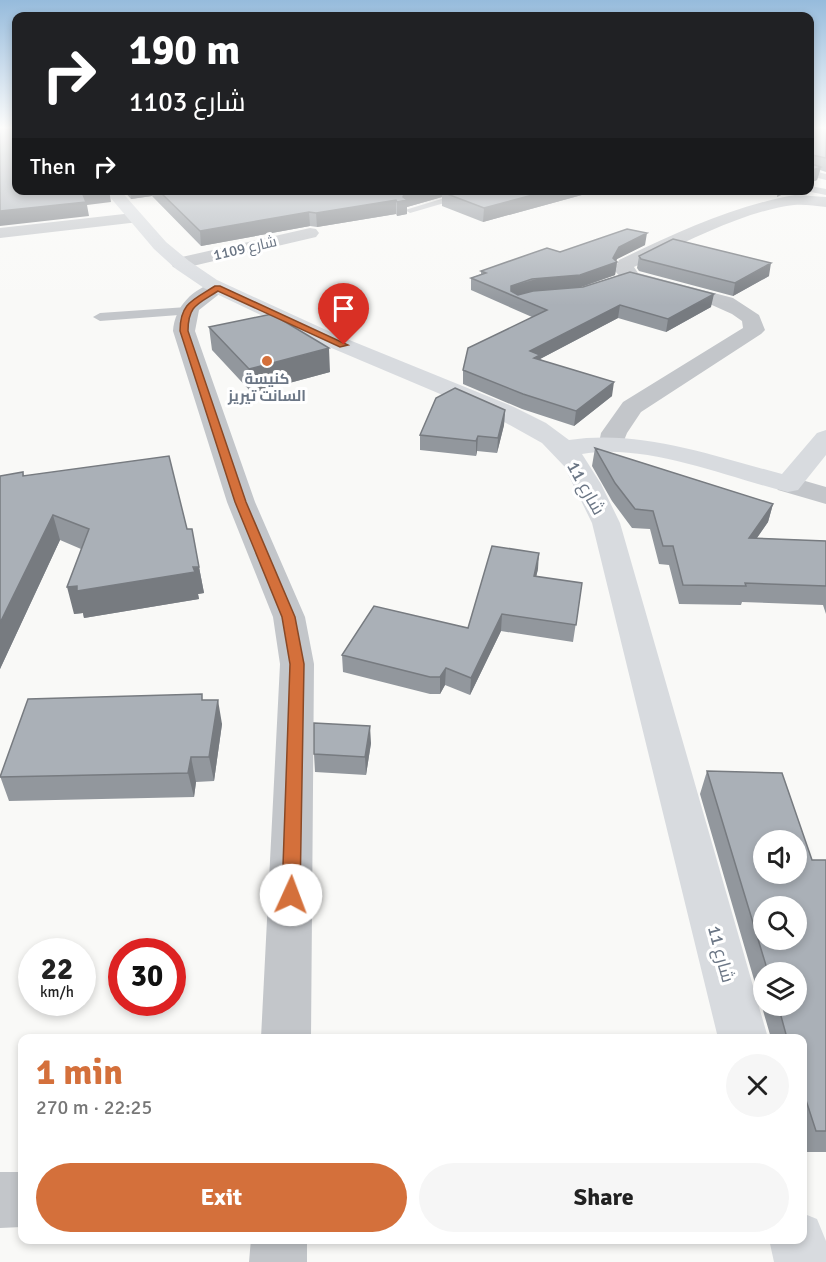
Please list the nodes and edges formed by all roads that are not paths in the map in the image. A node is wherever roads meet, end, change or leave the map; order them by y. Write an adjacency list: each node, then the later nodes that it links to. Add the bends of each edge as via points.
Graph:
1 (115, 195): 5 (street, شارع 11)
2 (466, 195): 4 (lane)
3 (826, 202): 13 (street, via 791,200 717,222 626,264 622,270 625,279 709,297 742,310 752,319 754,330 632,407 614,433)
4 (410, 210)
5 (133, 218): 6 (street); 8 (street, شارع 11)
6 (0, 233)
7 (310, 233): 8 (street, شارع 1109)
8 (180, 262): 9 (street, شارع 11)
9 (217, 288): 10 (street); 14 (street, شارع 11, via 490,406)
10 (187, 311): 11 (lane); 17 (street, via 184,331 241,502 289,617 297,664)
11 (100, 317)
12 (826, 438): 15 (street)
13 (612, 443): 14 (street); 15 (street)
14 (563, 448): 18 (street, شارع 11, via 588,483 606,523)
15 (788, 484): 16 (street)
16 (826, 496)
17 (286, 1034)
18 (742, 1034)
19 (18, 1199): 20 (street)
20 (0, 1200)
21 (279, 1244): 24 (street)
22 (798, 1244): 25 (street)
23 (826, 1254): 26 (street)
24 (278, 1262)
25 (803, 1262)
26 (808, 1262)

